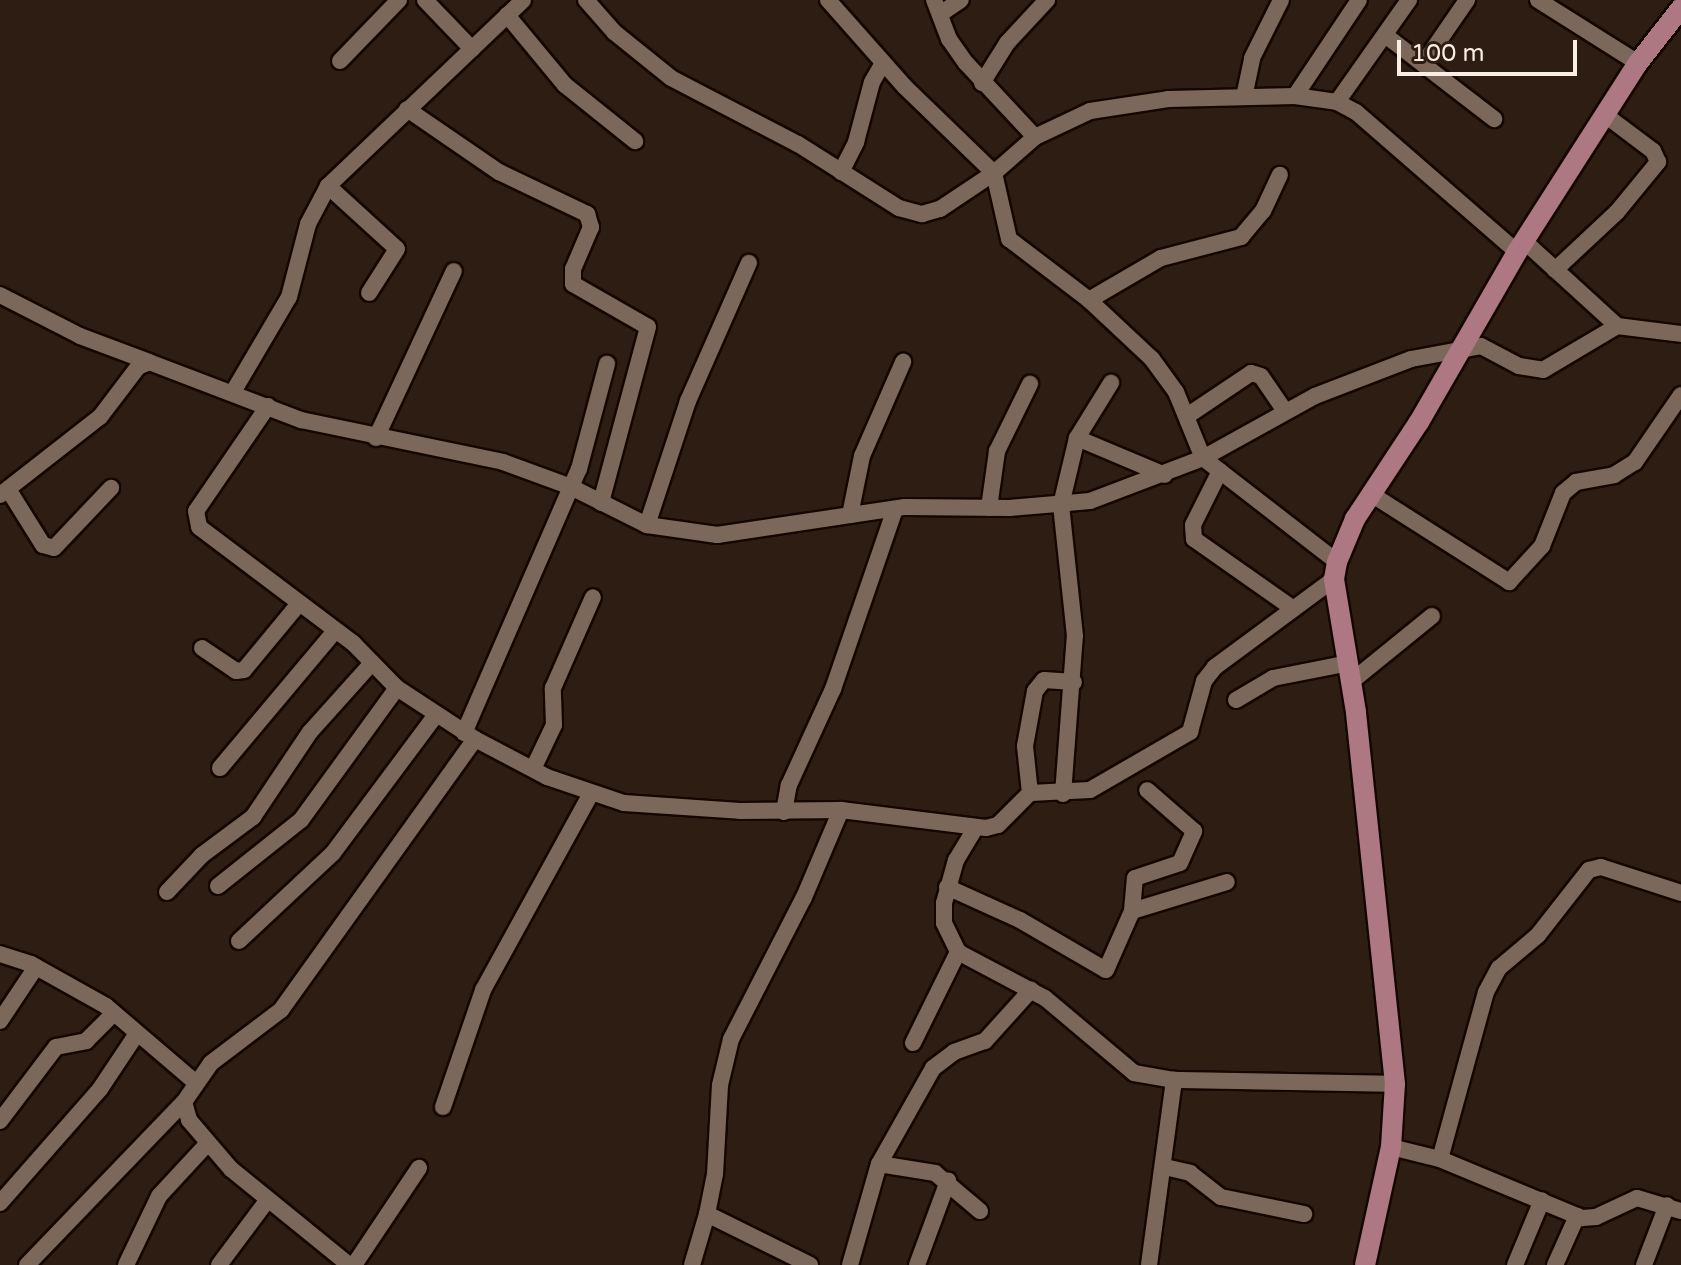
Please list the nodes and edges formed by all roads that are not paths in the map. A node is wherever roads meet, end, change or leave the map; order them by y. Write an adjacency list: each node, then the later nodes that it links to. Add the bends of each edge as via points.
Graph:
1 (399, 0): 19 (street)
2 (425, 0): 18 (street)
3 (523, 0): 16 (street)
4 (586, 0): 32 (street, via 614,32 671,78)
5 (828, 0): 20 (street)
6 (961, 0): 14 (street)
7 (1047, 0): 23 (street, via 1007,43)
8 (1281, 0): 25 (street, via 1252,58)
9 (1359, 0): 24 (street)
10 (1409, 0): 17 (street)
11 (1467, 0): 22 (street)
12 (1538, 0): 13 (street)
13 (1559, 6): 21 (street)
14 (937, 7): 23 (street, via 949,39)
15 (1681, 8): 21 (main road)
16 (507, 15): 18 (street); 31 (street, via 565,85)
17 (1385, 35): 22 (street); 26 (street)
18 (472, 49): 27 (street)
19 (340, 61)
20 (883, 63): 32 (street); 33 (street)
21 (1638, 63): 28 (main road)
22 (1423, 64): 29 (street)
23 (982, 83): 30 (street)
24 (1295, 96): 25 (street); 26 (street)
25 (1244, 97): 30 (street, via 1119,104 1076,116)
26 (1337, 102): 36 (street, via 1383,132)
27 (407, 109): 35 (street); 65 (street, via 499,172 587,214 591,227 573,269 573,284 648,327)
28 (1605, 115): 36 (main road); 38 (street, via 1653,151 1658,162 1617,212)
29 (1494, 119)
30 (1035, 137): 33 (street)
31 (635, 141)
32 (841, 172): 33 (street, via 899,208 922,214 940,209)
33 (994, 173): 42 (street, via 1009,239)
34 (1280, 175): 42 (street, via 1263,211 1241,237 1161,258)
35 (328, 186): 40 (street, via 397,249); 51 (street, via 308,224 289,297)
36 (1521, 247): 38 (street); 45 (main road)
37 (749, 263): 70 (street, via 688,401)
38 (1555, 270): 43 (street)
39 (454, 271): 56 (street)
40 (369, 293)
41 (0, 295): 46 (street, via 80,336)
42 (1089, 300): 55 (street, via 1152,359)
43 (1617, 326): 44 (street); 45 (street, via 1543,370)
44 (1681, 334)
45 (1465, 346): 54 (street, via 1363,376); 64 (main road)
46 (149, 362): 51 (street); 63 (street, via 138,367 100,417)
47 (903, 362): 69 (street, via 862,456)
48 (607, 364): 61 (street)
49 (1111, 383): 57 (street)
50 (1030, 384): 67 (street, via 997,451)
51 (233, 392): 53 (street)
52 (1681, 395): 64 (street, via 1635,462 1614,475 1576,482 1563,493 1542,546 1517,579 1501,578)
53 (268, 406): 56 (street); 73 (street, via 194,519)
54 (1285, 411): 55 (street, via 1261,376 1251,373); 58 (street)
55 (1187, 416): 58 (street)
56 (376, 438): 61 (street, via 503,462)
57 (1077, 438): 60 (street); 66 (street)
58 (1203, 458): 59 (street); 60 (street)
59 (1220, 471): 71 (street); 74 (street, via 1193,525 1194,539)
60 (1165, 475): 66 (street, via 1118,493)
61 (571, 487): 65 (street); 84 (street)
62 (111, 488): 63 (street, via 54,548 43,545)
63 (4, 492)
64 (1371, 494): 71 (main road)
65 (601, 503): 70 (street)
66 (1061, 505): 67 (street); 80 (street, via 1075,636)
67 (989, 508): 68 (street)
68 (895, 509): 69 (street); 92 (street, via 833,689 789,785)
69 (850, 515): 70 (street, via 717,535)
70 (647, 525)
71 (1336, 570): 74 (street); 79 (main road)
72 (593, 597): 86 (street, via 553,688 554,725)
73 (297, 606): 76 (street); 77 (street, via 244,670 236,671)
74 (1292, 608): 89 (street, via 1209,673 1190,732 1090,790)
75 (1432, 616): 79 (street)
76 (335, 631): 78 (street); 85 (street)
77 (202, 648)
78 (372, 663): 81 (street); 97 (street, via 310,732 253,817 202,855)
79 (1351, 672): 82 (street, via 1273,678); 111 (main road)
80 (1074, 682): 88 (street, via 1044,680 1035,691 1025,746); 89 (street)
81 (397, 688): 83 (street); 95 (street, via 301,820)
82 (1236, 700)
83 (435, 716): 84 (street); 100 (street, via 333,853)
84 (470, 736): 86 (street); 110 (street, via 287,1003)
85 (220, 768)
86 (533, 769): 90 (street)
87 (1147, 790): 99 (street, via 1194,831 1180,863 1135,878)
88 (1030, 793): 89 (street); 93 (street, via 998,825)
89 (1063, 794)
90 (590, 795): 92 (street, via 671,807); 113 (street, via 483,990)
91 (841, 810): 92 (street); 93 (street); 127 (street, via 804,897 731,1039 720,1085)
92 (784, 812)
93 (976, 827): 96 (street)
94 (1227, 882): 99 (street)
95 (218, 886)
96 (947, 887): 99 (street, via 1020,920 1106,970); 101 (street, via 944,923)
97 (167, 892)
98 (1681, 893): 117 (street, via 1601,867 1589,870 1538,935 1499,968 1474,1029)
99 (1132, 911)
100 (239, 941)
101 (958, 952): 104 (street); 108 (street)
102 (0, 954): 103 (street)
103 (36, 967): 105 (street, via 101,1003); 106 (street)
104 (1031, 990): 109 (street, via 1068,1014 1118,1064 1153,1080); 118 (street, via 985,1041 954,1052 933,1068)
105 (112, 1015): 107 (street); 114 (street, via 86,1041 56,1047)
106 (0, 1021)
107 (136, 1035): 110 (street); 124 (street, via 100,1089)
108 (913, 1043)
109 (1174, 1080): 111 (street); 119 (street)
110 (195, 1082): 112 (street)
111 (1395, 1084): 116 (main road)
112 (184, 1102): 115 (street, via 189,1120); 130 (street)
113 (443, 1107)
114 (0, 1121)
115 (208, 1143): 123 (street); 131 (street, via 159,1196)
116 (1391, 1147): 117 (street); 139 (main road)
117 (1440, 1159): 122 (street)
118 (879, 1164): 121 (street, via 923,1170); 136 (street)
119 (1165, 1167): 128 (street, via 1190,1173 1221,1197); 138 (street)
120 (419, 1168): 133 (street)
121 (948, 1181): 126 (street); 137 (street)
122 (1542, 1200): 129 (street); 140 (street)
123 (266, 1202): 132 (street); 133 (street)
124 (0, 1203)
125 (1674, 1208): 129 (street, via 1637,1198 1596,1217); 142 (street)
126 (980, 1211)
127 (707, 1214): 134 (street); 135 (street)
128 (1304, 1214)
129 (1577, 1216): 141 (street)
130 (27, 1265)
131 (126, 1265)
132 (219, 1265)
133 (352, 1265)
134 (692, 1265)
135 (810, 1265)
136 (850, 1265)
137 (917, 1265)
138 (1149, 1265)
139 (1365, 1265)
140 (1515, 1265)
141 (1555, 1265)
142 (1644, 1265)

